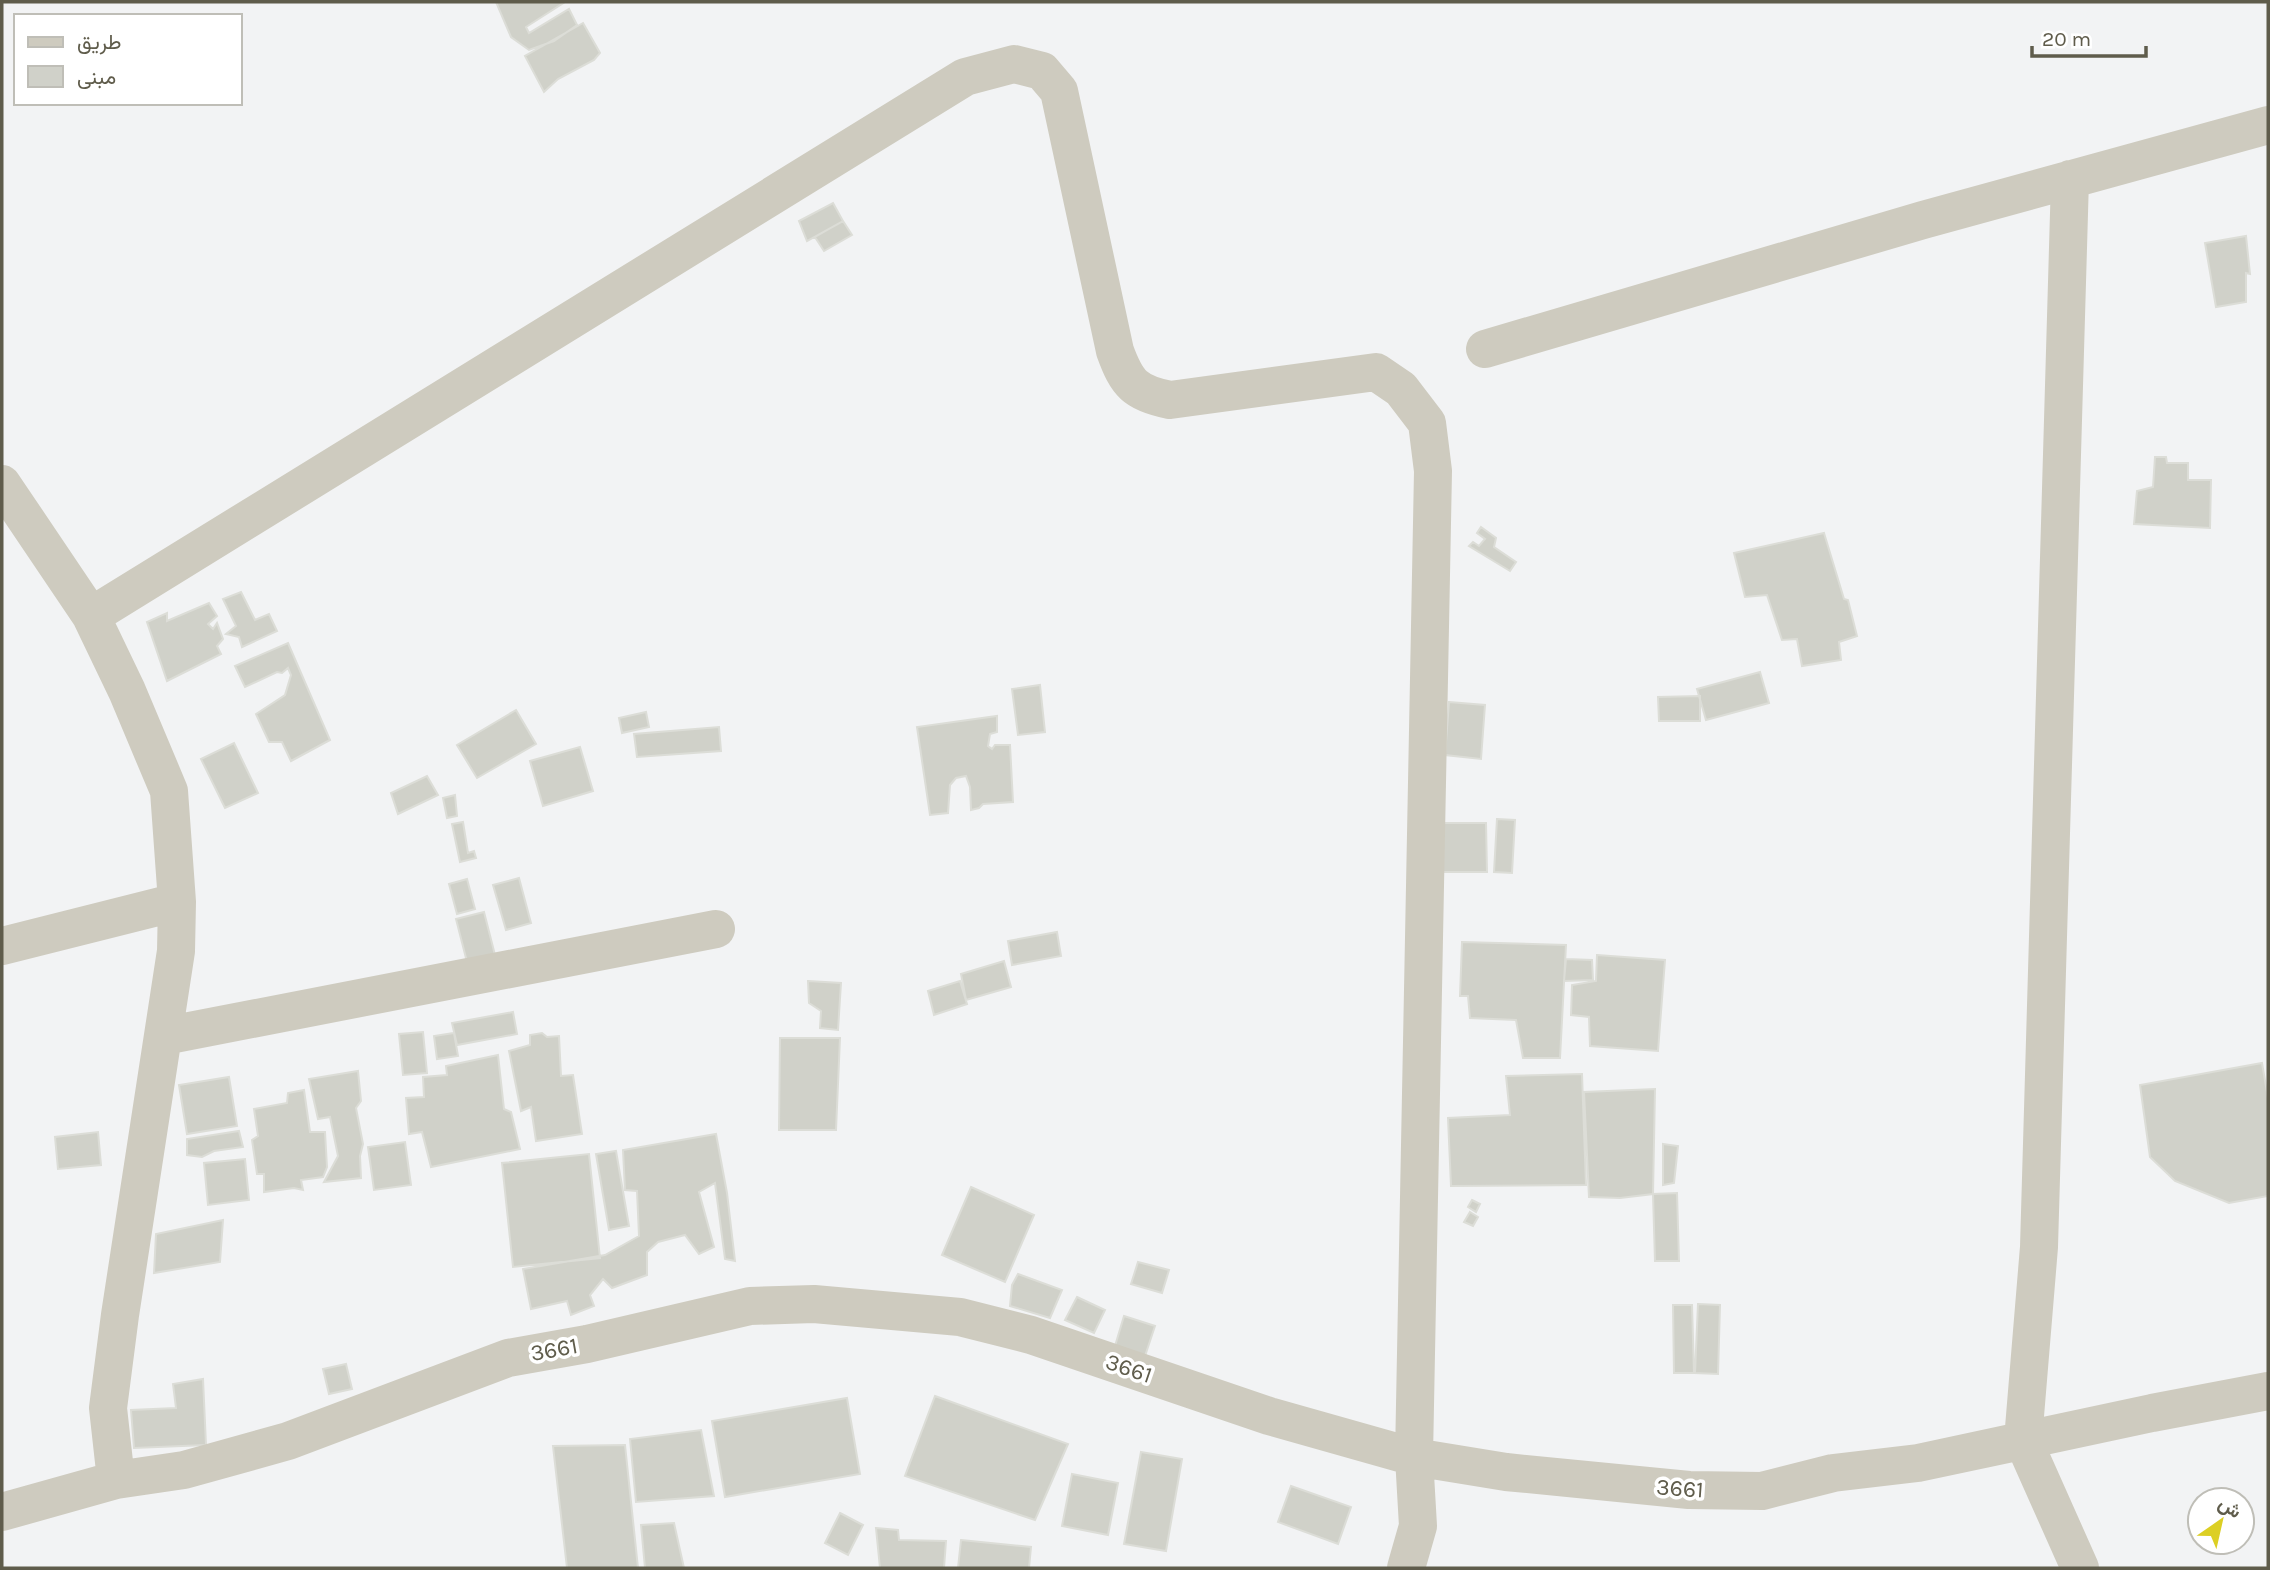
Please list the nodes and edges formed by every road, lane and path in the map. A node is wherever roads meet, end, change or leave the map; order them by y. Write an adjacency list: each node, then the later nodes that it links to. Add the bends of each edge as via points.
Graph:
1 (2268, 125): 2 (street)
2 (2070, 179): 3 (street); 11 (street, via 2039,1247)
3 (1485, 349)
4 (2, 484): 5 (street)
5 (91, 617): 6 (street, via 169,791); 12 (street, via 965,77 1014,64 1042,71 1059,91 1124,376 1147,396 1170,400 1376,372 1401,389 1427,423 1433,471)
6 (177, 902): 8 (street); 9 (street, via 176,951)
7 (716, 929): 9 (street)
8 (2, 946)
9 (163, 1036): 13 (street, via 108,1408)
10 (2268, 1391): 11 (street, 3661)
11 (2023, 1440): 12 (street, 3661, via 1918,1463 1833,1473 1762,1491 1689,1490 1507,1472); 16 (street)
12 (1414, 1457): 13 (street, 3661, via 1269,1416 1031,1335 960,1317 814,1304 750,1306 508,1358 288,1441 184,1470); 15 (street, via 1418,1526)
13 (116, 1480): 14 (street, 3661)
14 (2, 1512)
15 (1406, 1568)
16 (2080, 1568)

